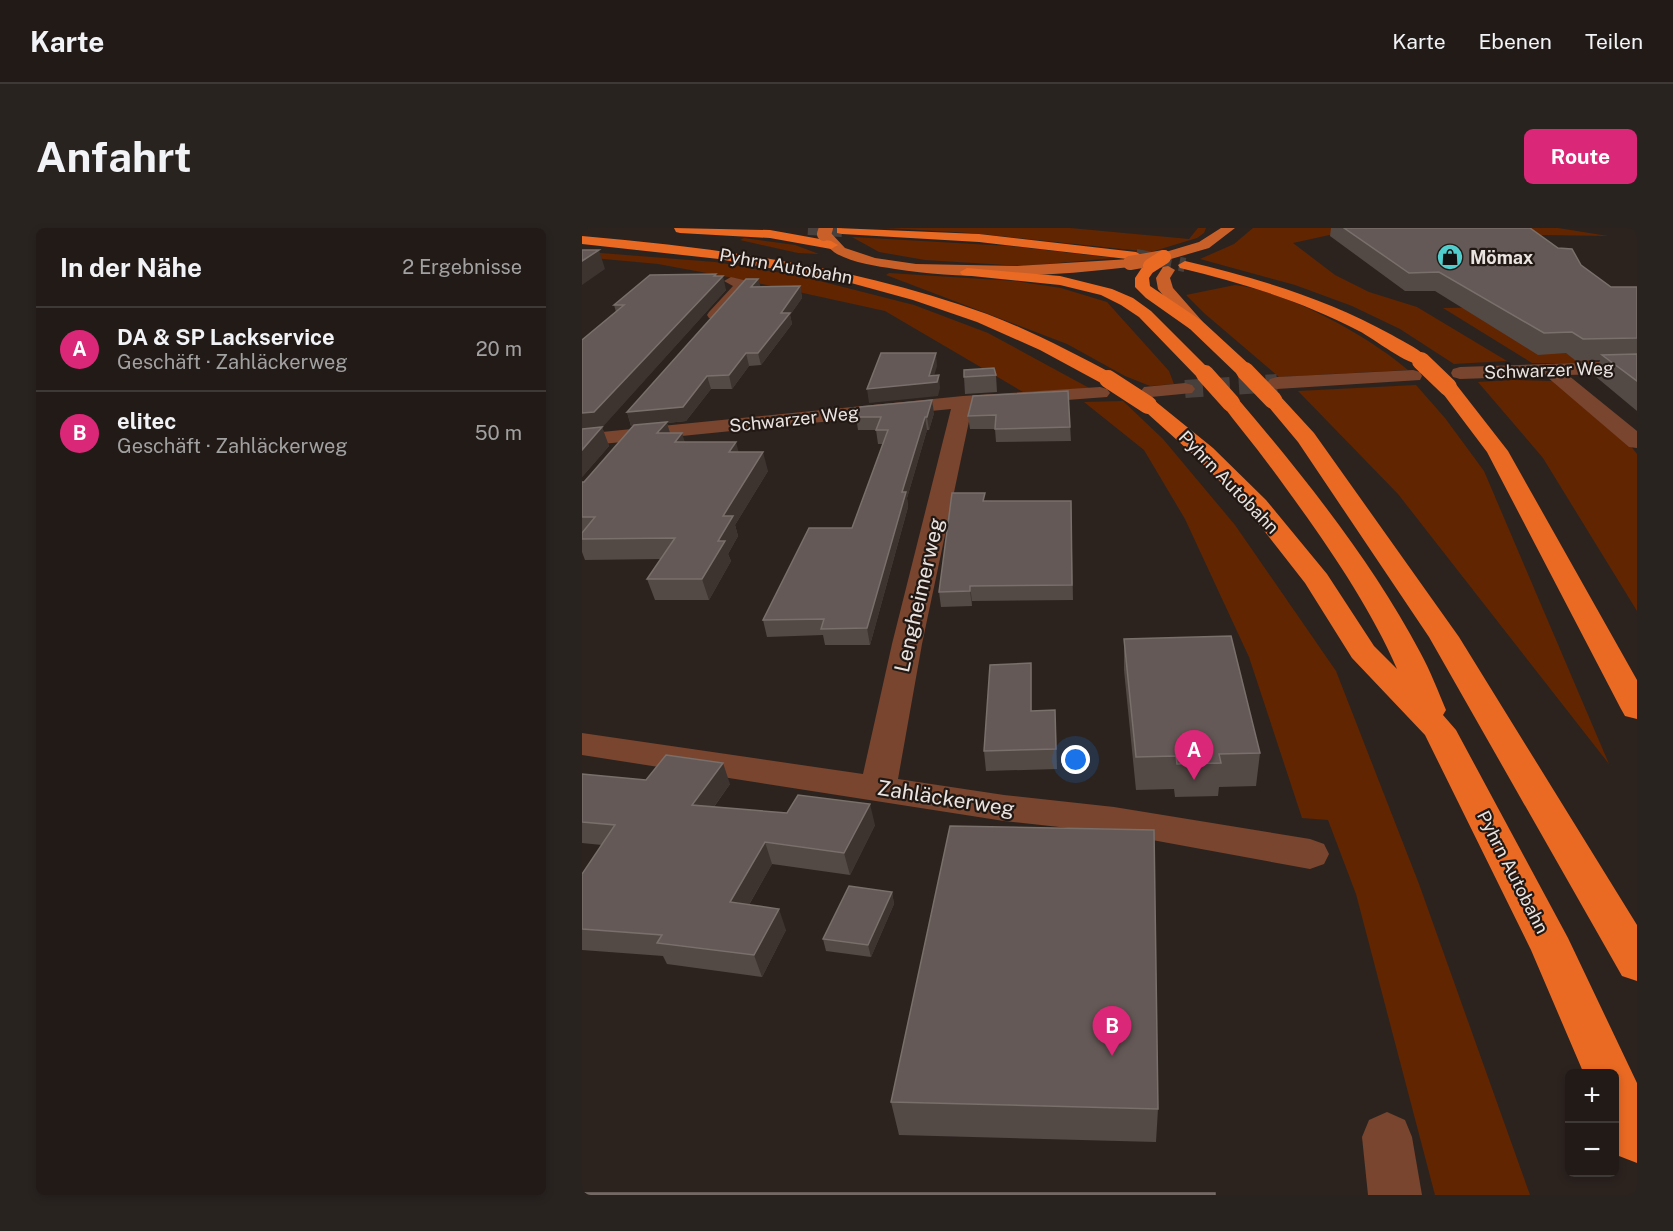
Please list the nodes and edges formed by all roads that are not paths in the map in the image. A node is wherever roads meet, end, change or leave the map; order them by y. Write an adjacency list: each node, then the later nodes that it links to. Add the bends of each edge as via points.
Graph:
1 (665, 228): 7 (highway)
2 (800, 228): 3 (highway, Pyhrn Autobahn)
3 (808, 228)
4 (1229, 228): 11 (main road)
5 (1243, 228): 11 (main road, via 1222,244)
6 (842, 230): 10 (highway, via 979,238)
7 (827, 236): 13 (main road, via 858,256 885,263)
8 (582, 240): 12 (highway, Pyhrn Autobahn, via 695,250)
9 (582, 248): 12 (highway)
10 (1133, 259): 11 (main road, bridge); 13 (main road, via 1062,270)
11 (1176, 261): 15 (main road, via 1163,278 1166,289); 15 (highway, bridge, via 1150,266 1142,278 1143,287); 18 (highway, via 1319,304 1372,329)
12 (809, 268): 21 (highway, Pyhrn Autobahn, via 880,284 1013,330)
13 (967, 272): 31 (highway, bridge, via 1072,284 1119,298 1145,314 1256,433 1329,533 1401,645)
14 (731, 281): 16 (street, via 743,284)
15 (1196, 325): 23 (highway, bridge, via 1245,371)
16 (705, 327)
17 (1637, 367): 19 (street, Schwarzer Weg)
18 (1417, 368): 20 (highway, bridge); 23 (street)
19 (1551, 370): 20 (street, Schwarzer Weg); 28 (street)
20 (1454, 380): 30 (highway, via 1535,517)
21 (1104, 386): 24 (highway, Pyhrn Autobahn, bridge); 25 (street, Schwarzer Weg)
22 (1185, 389): 24 (street)
23 (1275, 392): 35 (highway, via 1444,637)
24 (1149, 398): 31 (highway, Pyhrn Autobahn, via 1257,505 1317,580 1363,652)
25 (963, 402): 26 (street, Schwarzer Weg); 33 (street, Lengheimerweg)
26 (628, 427): 27 (street, Schwarzer Weg, via 608,437); 29 (street)
27 (582, 440)
28 (1637, 442)
29 (611, 460)
30 (1637, 709)
31 (1439, 730): 36 (highway, Pyhrn Autobahn, via 1553,950)
32 (582, 744): 33 (street, Zahläckerweg)
33 (878, 788): 34 (street, Zahläckerweg, via 1114,820)
34 (1310, 854)
35 (1637, 963)
36 (1606, 1069)
37 (1619, 1098): 39 (highway)
38 (1387, 1137): 40 (street)
39 (1637, 1138)
40 (1395, 1195)

